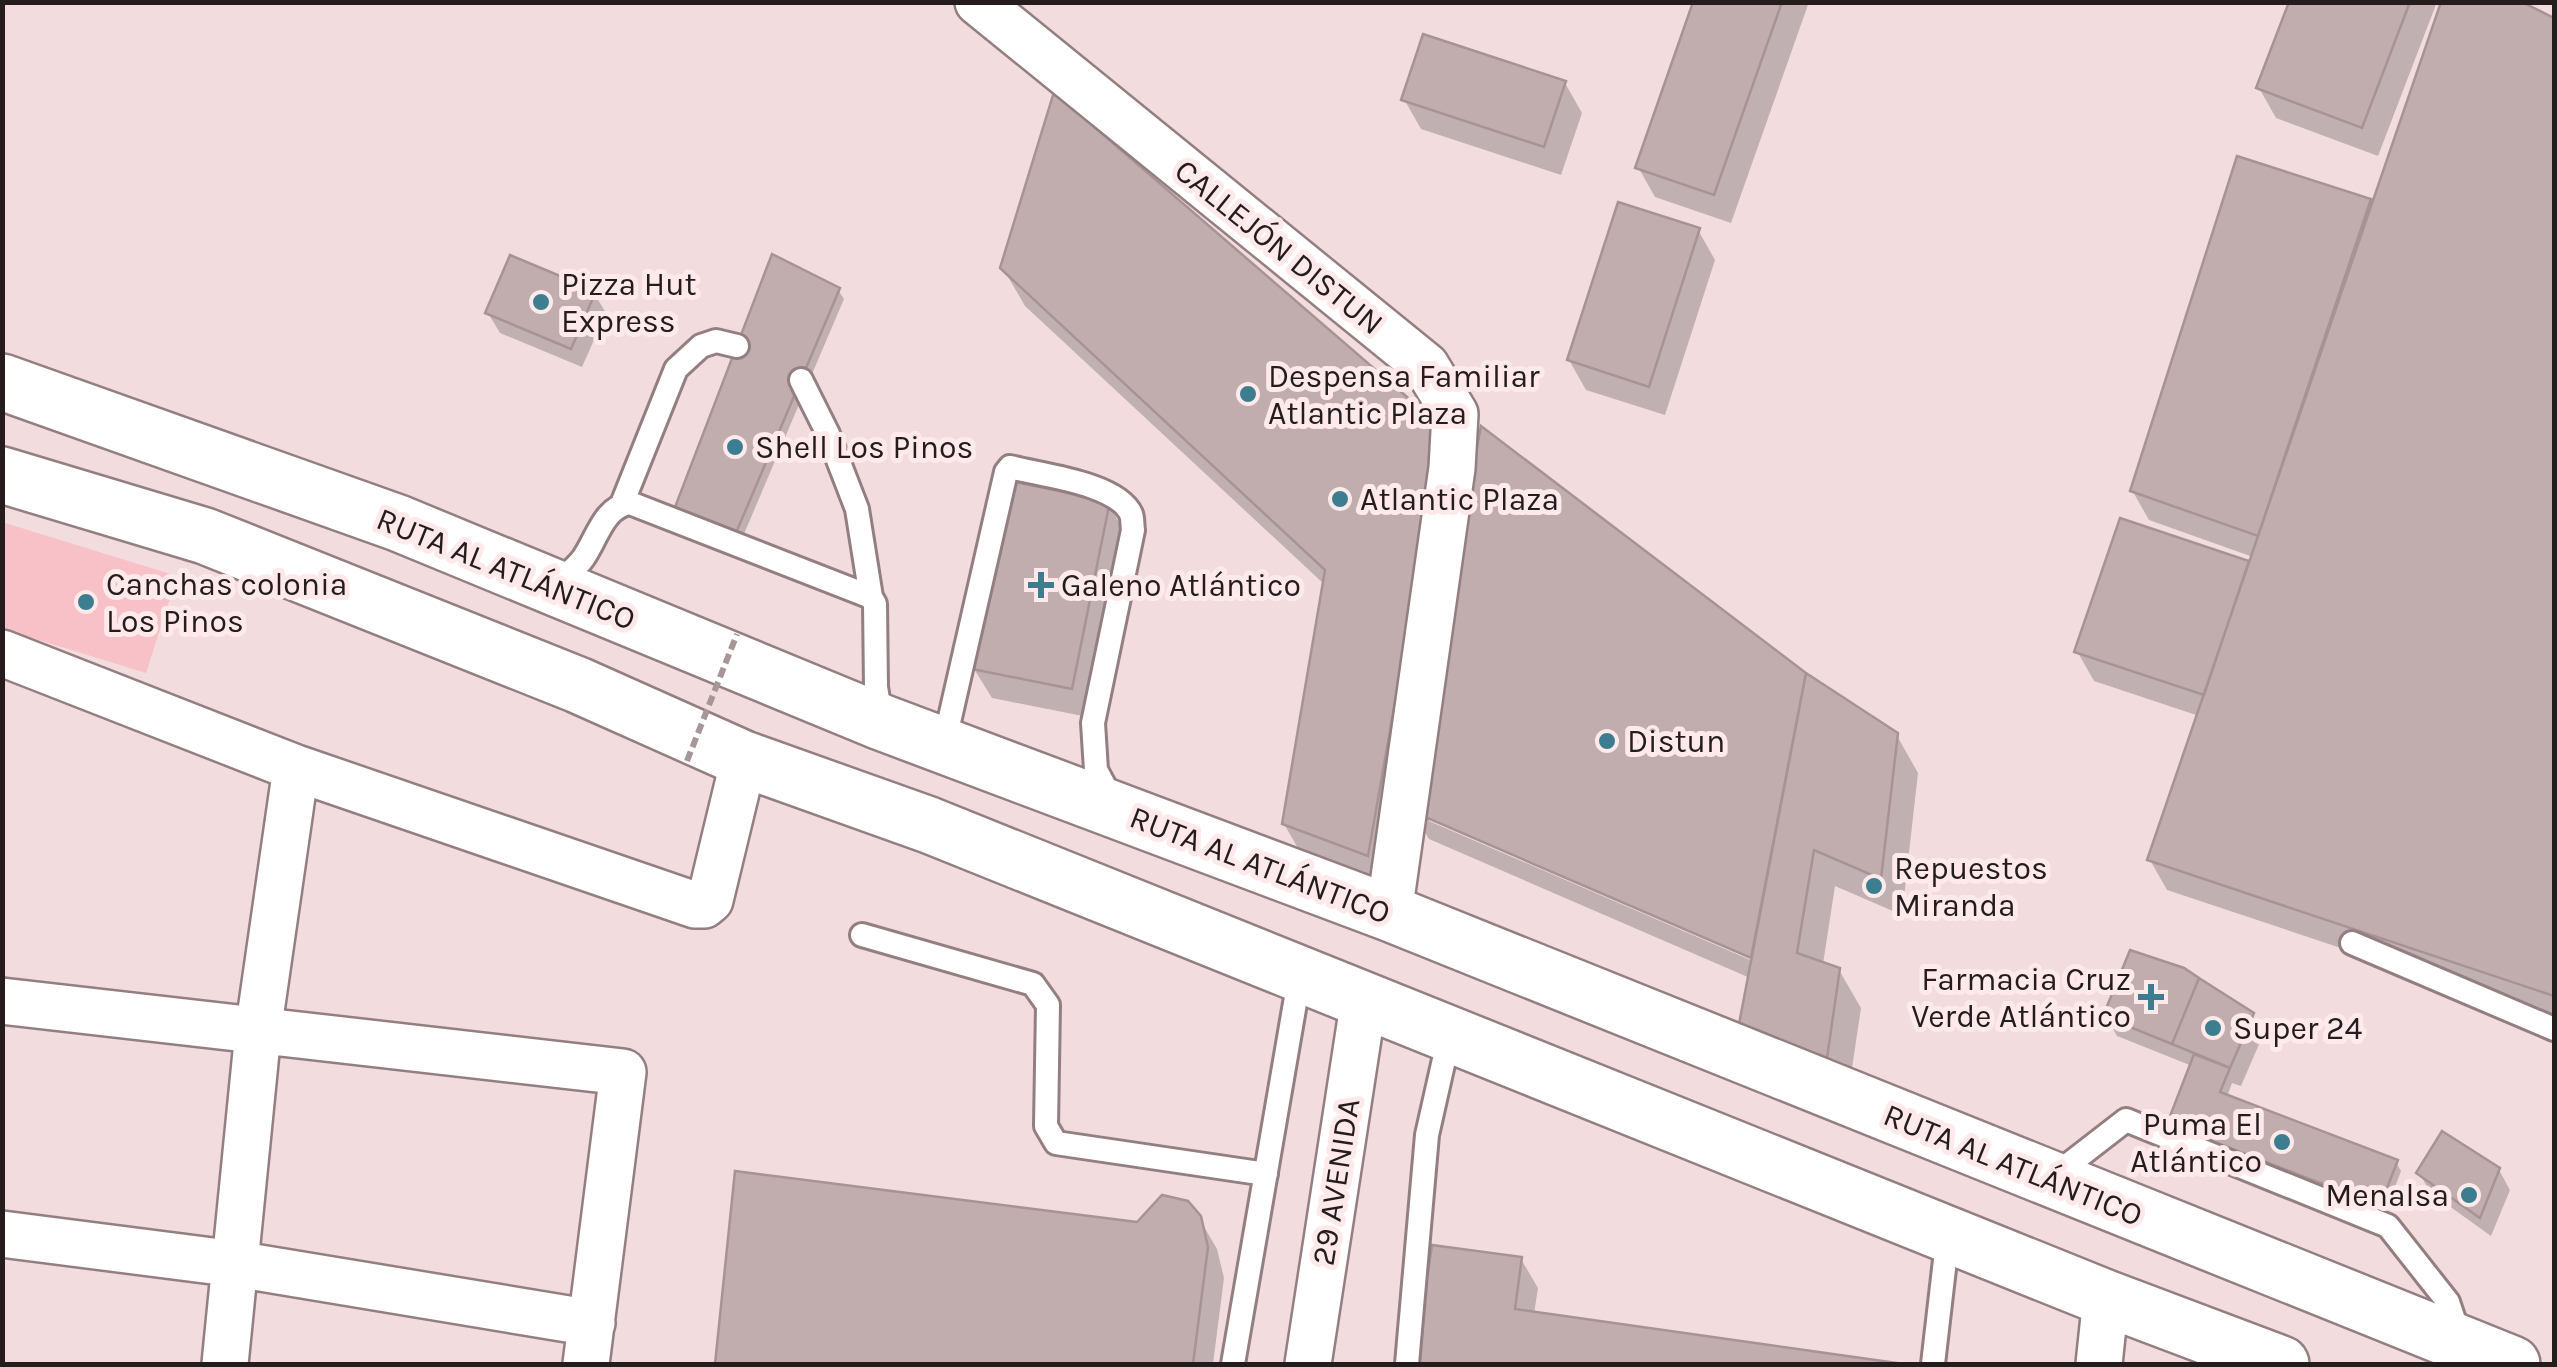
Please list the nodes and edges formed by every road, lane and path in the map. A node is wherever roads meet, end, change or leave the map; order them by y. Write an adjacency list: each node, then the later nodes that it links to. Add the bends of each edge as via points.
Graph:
1 (978, 2): 16 (street, CALLEJÓN DISTUN, via 1426,366 1456,414)
2 (737, 346): 6 (lane, via 701,346 676,369)
3 (801, 380): 8 (lane, via 857,509)
4 (2, 382): 7 (highway, RUTA AL ATLÁNTICO)
5 (2, 475): 12 (highway, via 205,536 578,685)
6 (622, 504): 7 (lane, via 582,561); 8 (lane)
7 (554, 585): 11 (highway, RUTA AL ATLÁNTICO)
8 (870, 597): 11 (lane, via 876,687)
9 (737, 634): 13 (path, bridge)
10 (2, 654): 14 (street)
11 (898, 728): 15 (highway, RUTA AL ATLÁNTICO); 15 (lane, via 933,732 950,722 1006,472 1102,489 1131,514 1133,530 1093,723 1096,770 1105,792)
12 (744, 760): 14 (street, via 704,905); 19 (highway, via 928,824)
13 (687, 761)
14 (296, 768): 23 (street)
15 (1127, 815): 16 (highway, RUTA AL ATLÁNTICO)
16 (1389, 912): 26 (highway, RUTA AL ATLÁNTICO, via 1947,1126)
17 (862, 935): 25 (lane, via 1034,984 1048,1005 1046,1126 1056,1143)
18 (2352, 943): 22 (lane)
19 (1300, 974): 20 (highway); 25 (lane)
20 (1364, 999): 24 (highway); 36 (street, 29 AVENIDA)
21 (2, 1001): 23 (street)
22 (2554, 1029)
23 (258, 1032): 30 (street); 32 (street, via 623,1072)
24 (1450, 1034): 28 (highway); 37 (lane, via 1427,1135)
25 (1266, 1174): 35 (lane)
26 (2048, 1179): 29 (highway); 33 (highway, RUTA AL ATLÁNTICO); 33 (lane, via 2126,1120 2388,1226 2448,1302 2456,1326)
27 (2, 1234): 30 (street)
28 (1948, 1234): 29 (highway); 38 (lane)
29 (2012, 1259): 31 (highway)
30 (236, 1264): 32 (street); 34 (street)
31 (2106, 1298): 39 (street); 40 (highway)
32 (589, 1344)
33 (2497, 1358)
34 (224, 1364)
35 (1233, 1364)
36 (1308, 1364)
37 (1406, 1364)
38 (1934, 1364)
39 (2099, 1364)
40 (2280, 1364)

